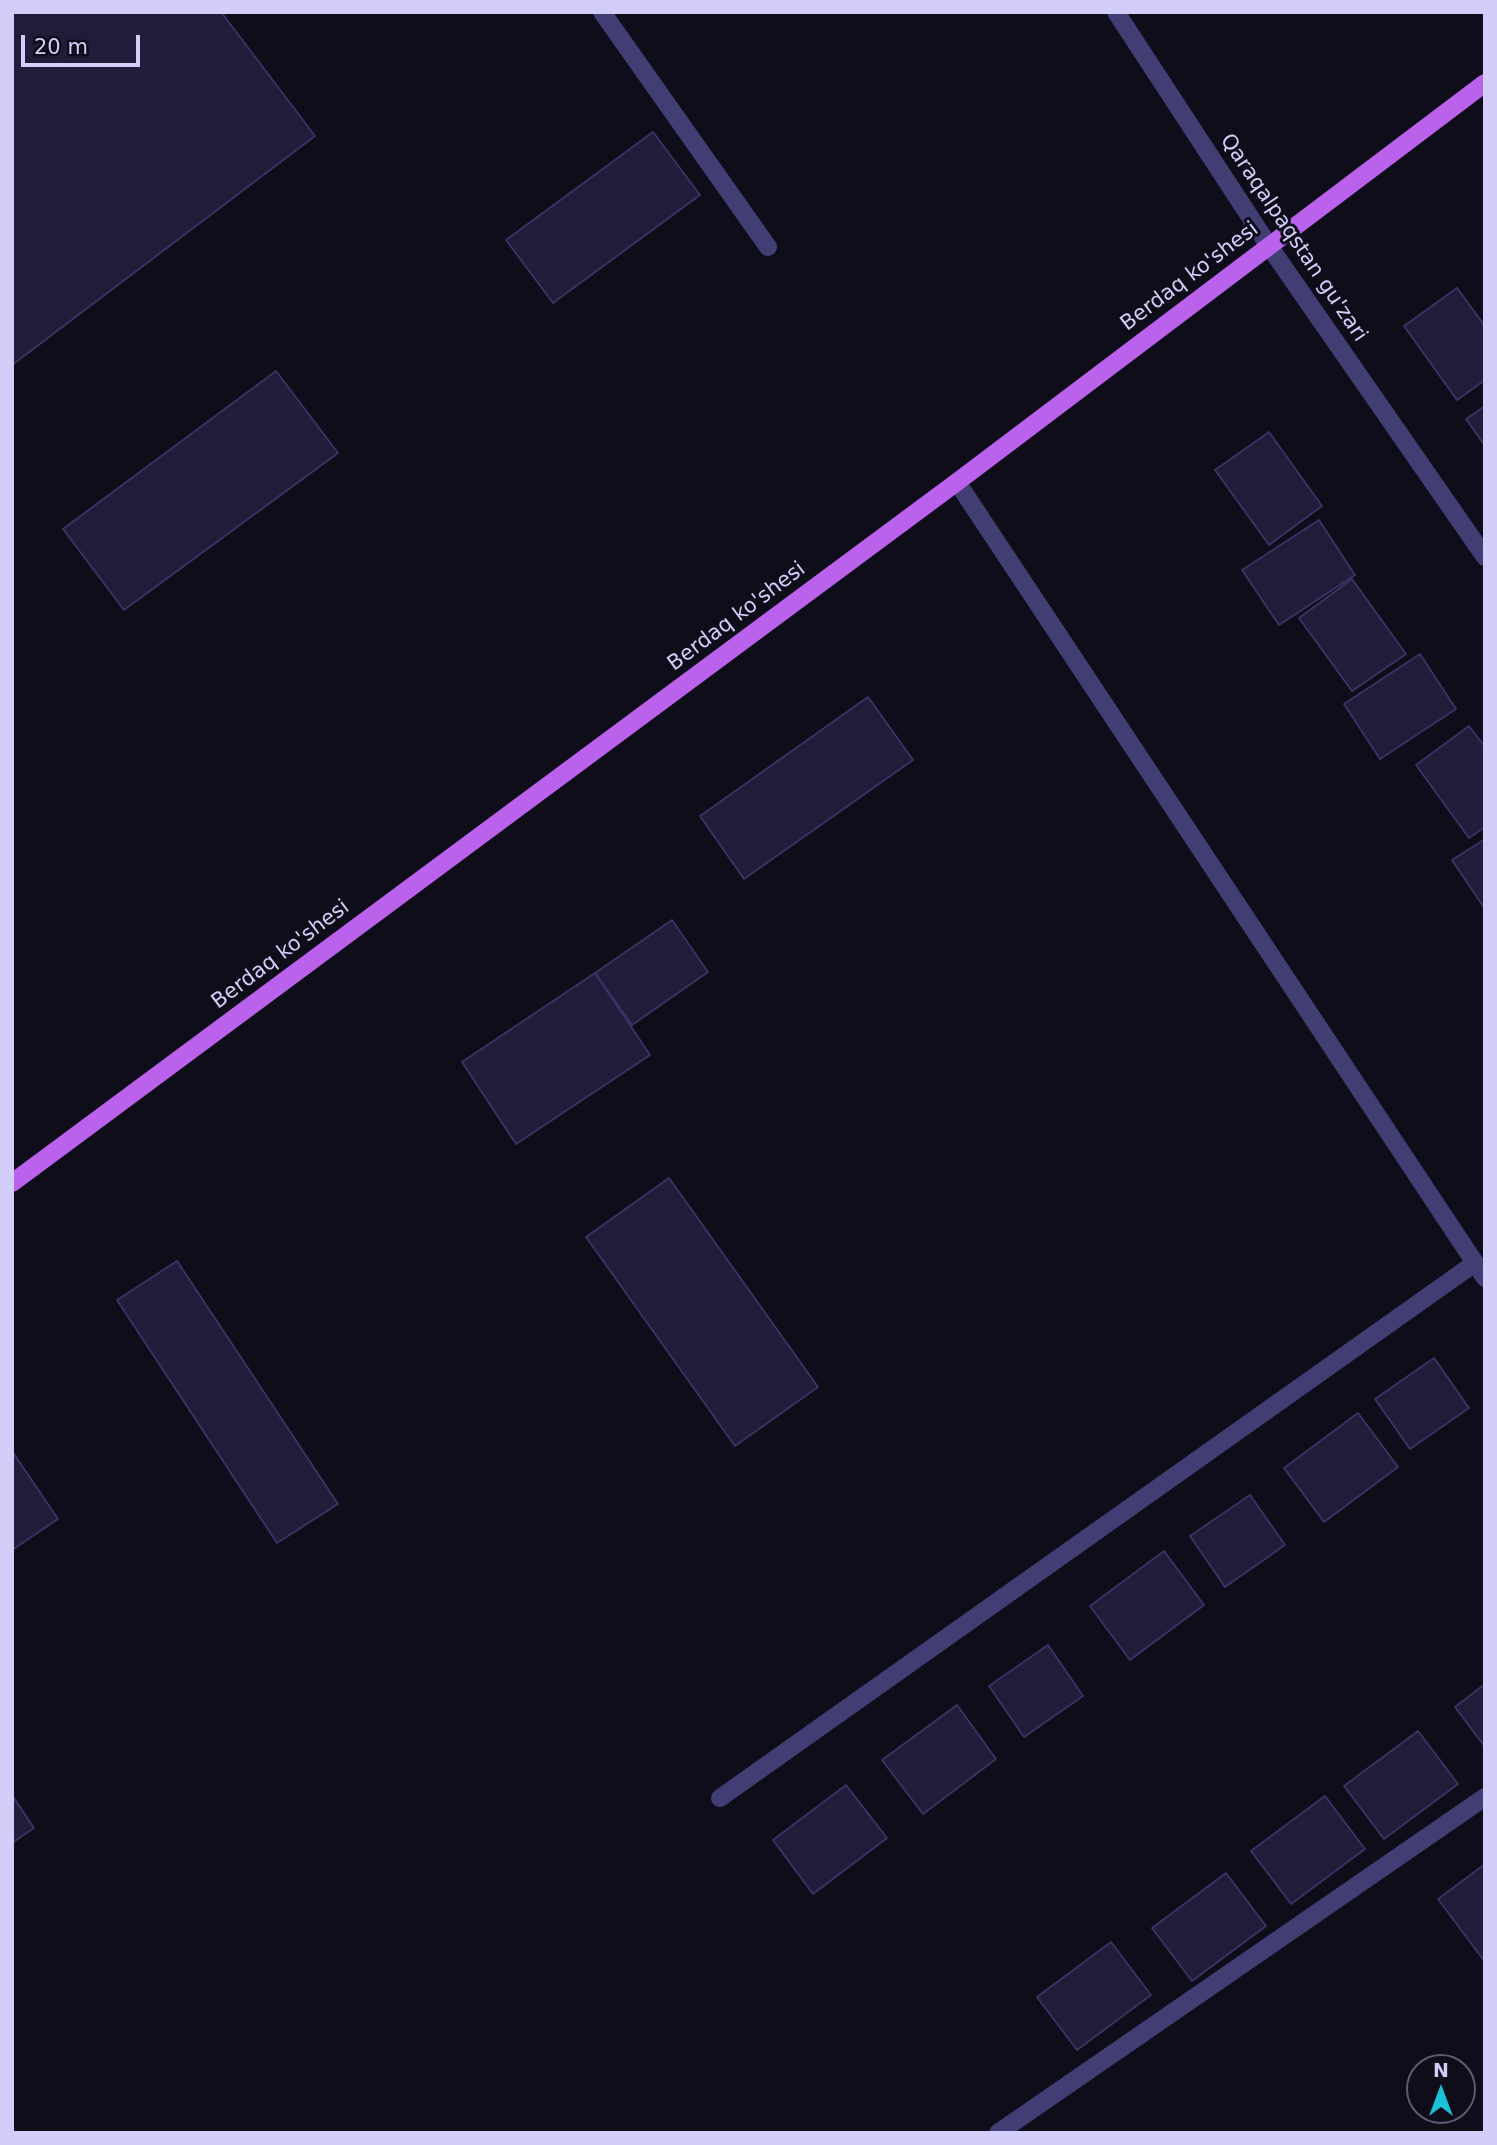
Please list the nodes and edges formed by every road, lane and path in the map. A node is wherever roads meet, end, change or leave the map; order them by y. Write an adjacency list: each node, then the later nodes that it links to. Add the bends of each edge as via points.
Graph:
1 (602, 12): 5 (street)
2 (1115, 12): 4 (street, Qaraqalpaqstan gu'zari)
3 (1485, 83): 4 (main road, Berdaq ko'shesi)
4 (1269, 246): 6 (main road, Berdaq ko'shesi); 7 (street, Qaraqalpaqstan gu'zari)
5 (768, 247)
6 (957, 482): 8 (main road, Berdaq ko'shesi); 9 (street)
7 (1485, 557)
8 (12, 1184)
9 (1480, 1271): 11 (street)
10 (1485, 1797): 12 (street)
11 (720, 1798)
12 (998, 2133)

